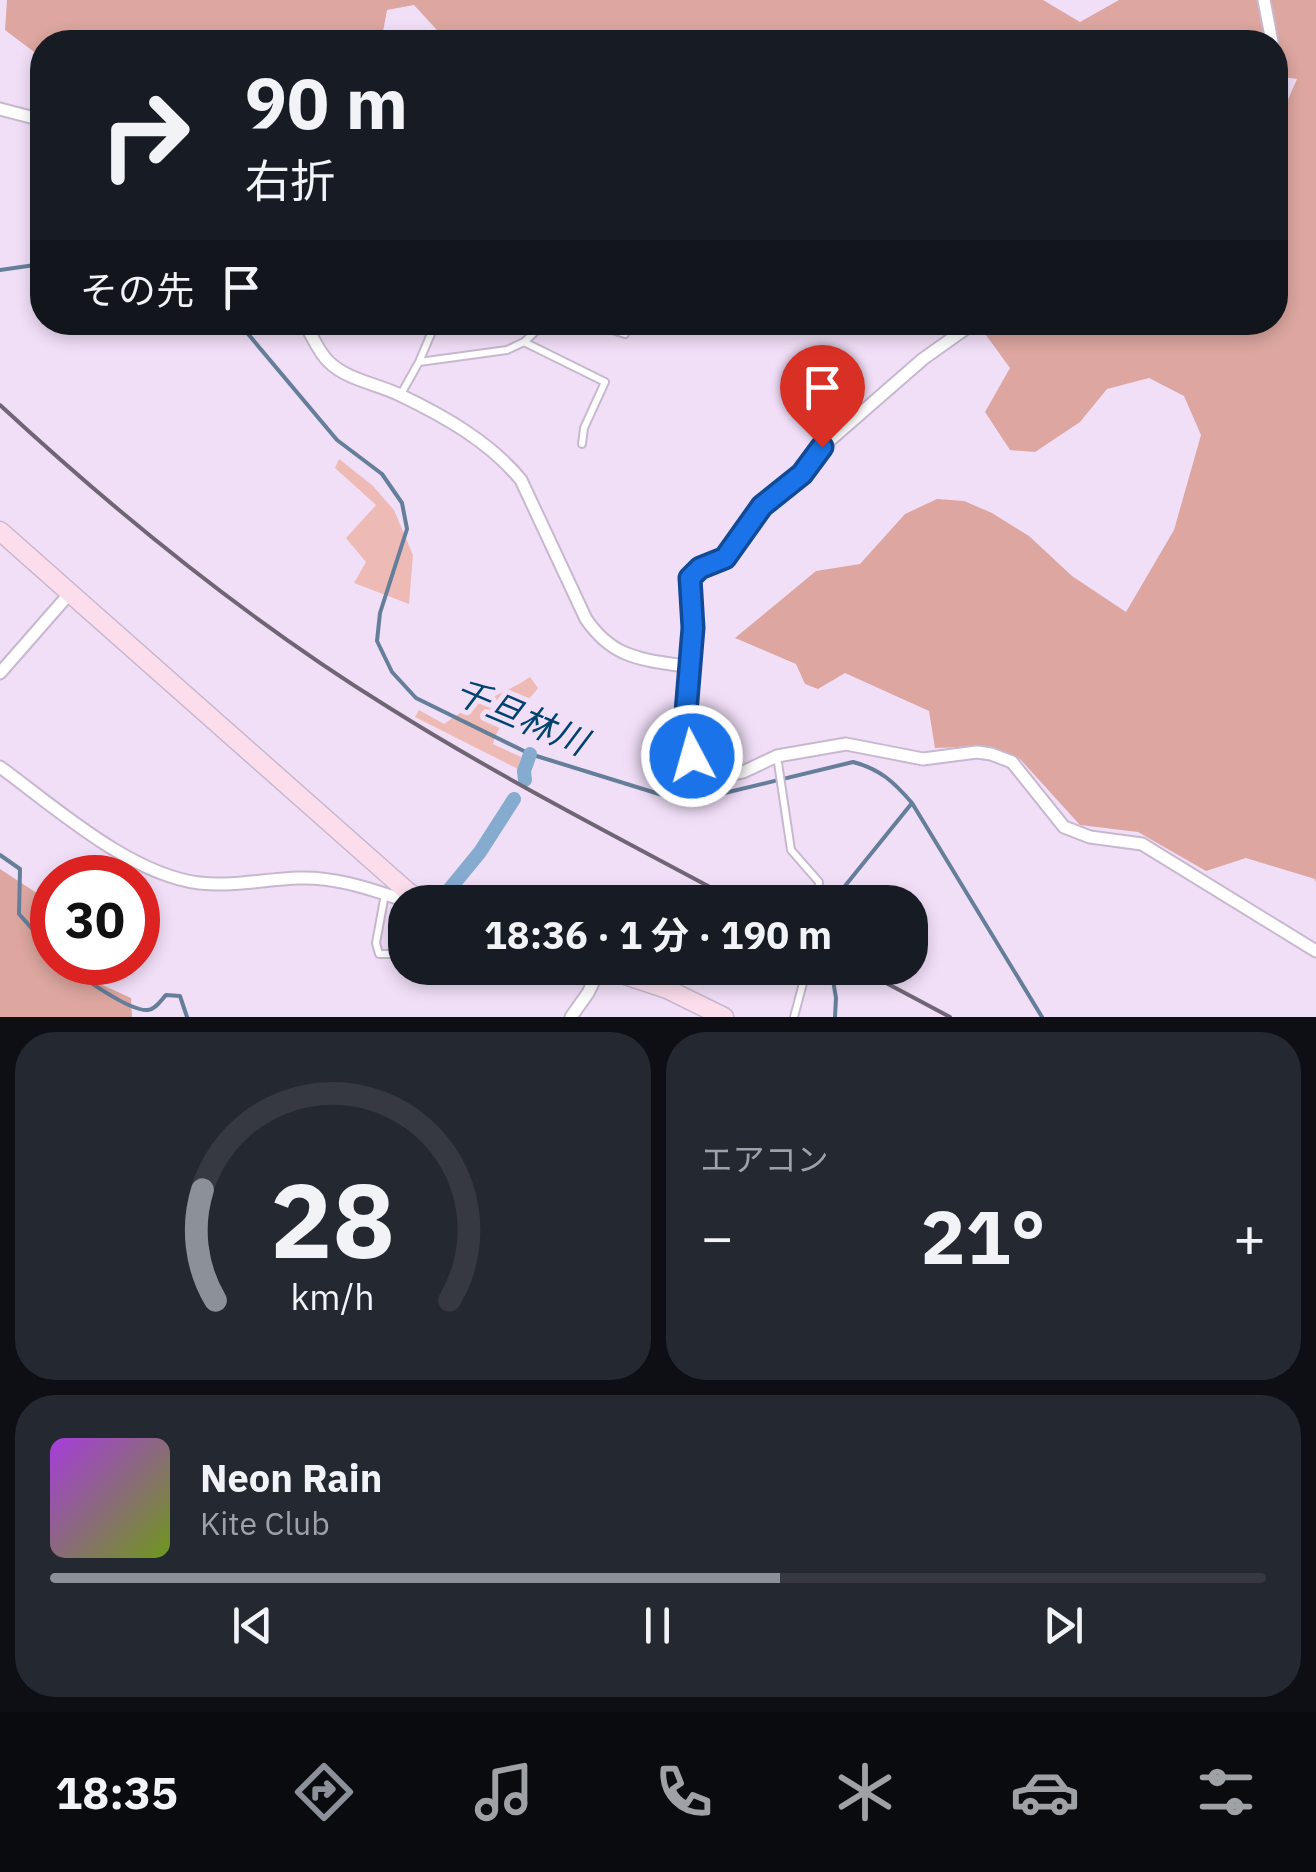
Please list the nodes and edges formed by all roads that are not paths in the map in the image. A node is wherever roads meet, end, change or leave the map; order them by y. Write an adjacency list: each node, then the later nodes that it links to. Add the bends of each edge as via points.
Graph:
1 (1264, 0): 2 (street)
2 (1270, 30)
3 (0, 109): 4 (street)
4 (30, 117)
5 (312, 335): 11 (street, via 340,371)
6 (430, 335): 10 (lane)
7 (532, 335): 9 (lane)
8 (957, 335): 15 (street, via 822,447 802,474 762,506 725,558 690,578)
9 (524, 342): 10 (lane); 12 (lane, via 605,382)
10 (419, 362): 11 (lane)
11 (400, 394): 15 (street, via 508,464 599,638 632,658)
12 (582, 444)
13 (0, 530): 14 (street)
14 (70, 593): 16 (street); 19 (street)
15 (690, 667): 17 (street, via 684,736 700,776 743,772)
16 (0, 672)
17 (777, 756): 20 (lane, via 791,850); 23 (street, via 846,744 924,759 991,754 1012,762 1064,827 1142,844)
18 (0, 767): 21 (street, via 97,837 176,877 234,885 341,881)
19 (400, 885)
20 (819, 885)
21 (385, 894): 22 (street); 24 (lane, via 376,943 380,954)
22 (388, 895)
23 (1316, 951)
24 (388, 954)
25 (592, 985): 28 (street)
26 (655, 985): 29 (street)
27 (802, 985): 30 (lane)
28 (571, 1017)
29 (724, 1017)
30 (794, 1017)

